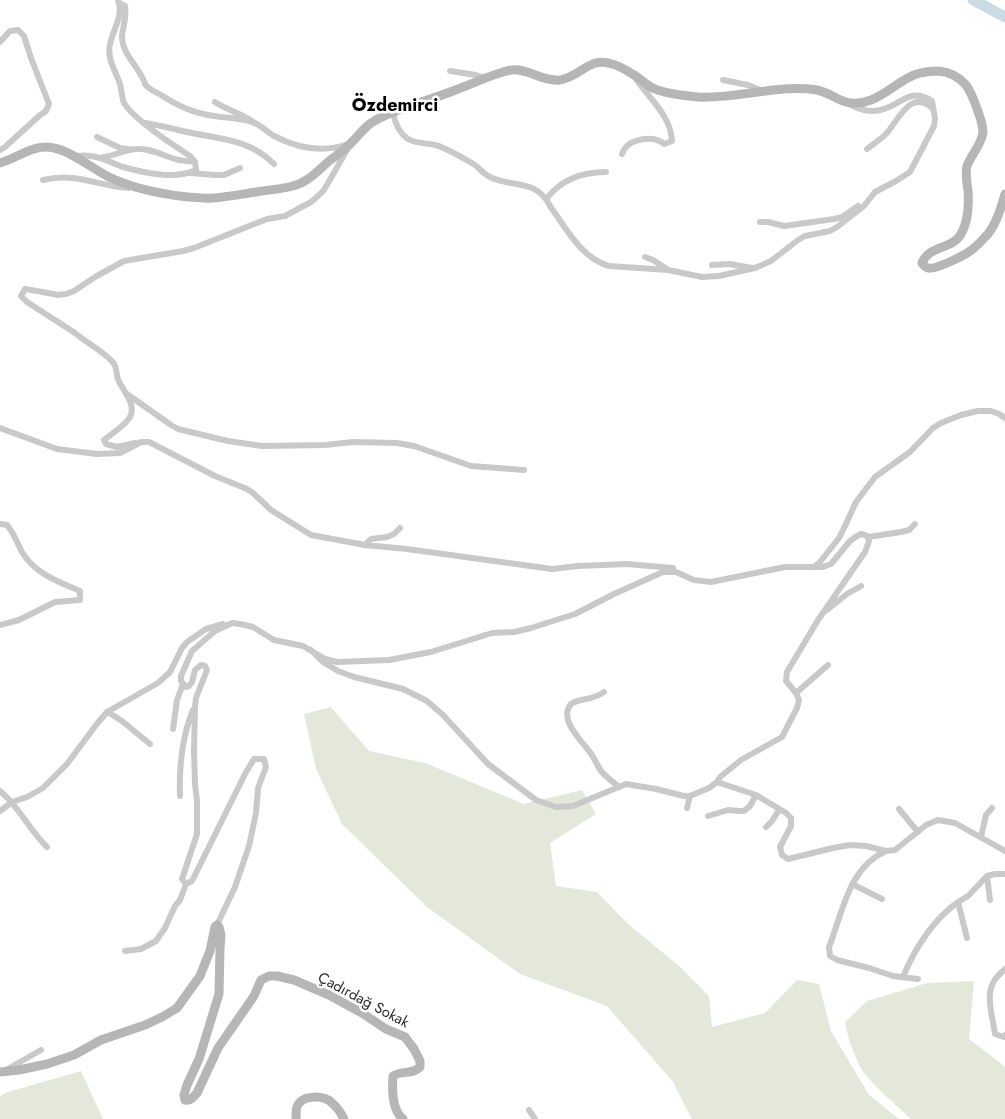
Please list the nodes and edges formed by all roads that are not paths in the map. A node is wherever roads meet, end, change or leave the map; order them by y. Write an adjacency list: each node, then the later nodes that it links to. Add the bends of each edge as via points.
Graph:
1 (118, 1): 12 (street, via 125,6 126,14 123,44 145,85 180,106 197,112); 13 (street, via 120,11 110,42 110,58 122,87 124,102)
2 (0, 42): 17 (street, via 10,31 18,30 24,36 49,104 46,111)
3 (450, 71): 5 (street)
4 (632, 74): 5 (street, via 611,63 597,61 573,76 555,81 513,69); 7 (street, via 654,89 683,95 700,97); 19 (street, via 665,116 672,141 664,144 649,139 633,142)
5 (485, 78): 11 (street)
6 (723, 80): 7 (street)
7 (764, 92): 9 (street, via 817,90)
8 (215, 102): 12 (street)
9 (844, 102): 10 (street, via 863,110 879,111 916,95 932,101); 30 (street, via 865,102 906,79 928,72 943,71 968,88 983,129 966,171 969,200 966,221 954,242 923,259 925,267 935,267 973,249 992,227)
10 (934, 109): 16 (street, via 920,101 912,102 892,128); 32 (street, via 934,126 910,172)
11 (393, 113): 15 (street, via 372,123); 31 (street, via 398,129 409,140 441,146 490,177 534,188)
12 (253, 122): 15 (street, via 273,136 304,148 337,148)
13 (144, 123): 22 (street); 24 (street, via 248,145)
14 (97, 137): 18 (street)
15 (352, 143): 29 (street, via 308,180 294,186 211,198 166,195); 38 (street, via 318,196 285,216 267,219 184,251 124,261 66,294 25,289 21,296 27,302 109,358)
16 (867, 148)
17 (0, 150)
18 (129, 150): 21 (street); 22 (street, via 146,149)
19 (622, 154)
20 (74, 156): 21 (street); 23 (street, via 45,147); 29 (street)
21 (97, 157): 27 (street, via 140,171 172,175)
22 (195, 162): 27 (street, via 196,170)
23 (0, 163)
24 (274, 164)
25 (240, 168): 27 (street, via 215,176)
26 (606, 172): 31 (street, via 589,172 574,178)
27 (189, 173)
28 (43, 180): 29 (street, via 68,176)
29 (135, 187)
30 (1005, 194)
31 (547, 198): 37 (street, via 581,248 600,264)
32 (870, 198): 33 (street, via 834,220 784,226); 36 (street, via 837,227 798,240)
33 (760, 222)
34 (645, 257): 37 (street)
35 (712, 264): 36 (street)
36 (756, 268): 37 (street, via 702,277)
37 (668, 270)
38 (127, 394): 41 (street, via 132,411 129,418 104,440 106,444 117,447); 42 (street, via 171,425 228,441 262,446 388,442 414,446 471,466)
39 (1005, 418): 48 (street, via 991,411 978,411 961,414 933,428 910,452 875,477 856,502 839,538)
40 (0, 428): 41 (street, via 56,449 97,454 120,453)
41 (141, 442): 47 (street, via 149,442 247,489 271,510 311,535)
42 (524, 470)
43 (0, 524): 53 (street, via 7,525 12,531 22,553 33,566 80,591 80,600 55,602 19,620)
44 (915, 524): 46 (street, via 909,530)
45 (400, 528): 47 (street, via 394,534)
46 (868, 537): 48 (street, via 857,536 831,564); 51 (street, via 867,549)
47 (364, 545): 49 (street, via 552,569 628,564 674,568)
48 (814, 567): 49 (street, via 785,566 716,582 694,580)
49 (680, 573): 54 (street, via 663,572 575,614 531,628 492,633 423,654 389,660 337,662)
50 (861, 586): 51 (street)
51 (821, 616): 58 (street, via 786,676 786,681)
52 (232, 623): 54 (street, via 253,627 274,640); 56 (street, via 215,631 192,651 181,676); 60 (street, via 206,629 187,642 164,678)
53 (0, 625)
54 (311, 650): 64 (street, via 338,670 403,689 426,701 488,764 536,800 552,806 569,807)
55 (828, 665): 58 (street)
56 (183, 684): 59 (street, via 189,686 198,667 205,666 207,670); 61 (street)
57 (604, 692): 64 (street, via 575,702 569,708 568,716 572,728 601,770)
58 (796, 693): 63 (street, via 798,704 782,737 741,760)
59 (195, 707): 67 (street, via 184,742); 84 (street, via 197,834 182,879)
60 (107, 712): 62 (street); 69 (street, via 50,782 27,797)
61 (173, 729)
62 (150, 744)
63 (717, 782): 66 (street); 68 (street)
64 (619, 786): 68 (street, via 635,785)
65 (0, 790): 69 (street)
66 (756, 795): 73 (street); 75 (street, via 744,810 728,810)
67 (180, 796)
68 (690, 796): 70 (street)
69 (12, 802): 74 (street); 79 (street)
70 (687, 808)
71 (992, 808): 78 (street, via 986,815)
72 (899, 809): 77 (street)
73 (779, 810): 76 (street); 80 (street, via 791,818 791,826 780,847 782,855 788,859 850,845)
74 (0, 811)
75 (708, 816)
76 (766, 827)
77 (918, 832): 78 (street, via 938,820 955,823); 80 (street, via 895,850)
78 (981, 837): 81 (street)
79 (47, 847)
80 (886, 851): 85 (street, via 872,858)
81 (1005, 851)
82 (1005, 874): 83 (street)
83 (987, 876): 87 (street); 88 (street)
84 (186, 884): 89 (street, via 192,881 254,759 264,758 266,767 258,788 255,822 235,887); 91 (street, via 156,941 141,949)
85 (852, 884): 86 (street); 93 (street, via 829,947 830,956)
86 (882, 900)
87 (990, 900)
88 (958, 902): 90 (street); 93 (street, via 928,930)
89 (217, 925): 97 (street, via 200,976 176,1008 145,1026 101,1040 74,1055 47,1064); 101 (street, Çadırdağ Sokak, via 222,935 219,994 199,1059 187,1085 185,1100 197,1093 218,1048 254,996 261,980 278,976 329,995 405,1037 420,1066 414,1071 394,1076 396,1107)
90 (967, 938)
91 (125, 951)
92 (1005, 969): 95 (street, via 994,980 989,994 995,1034)
93 (903, 977): 94 (street)
94 (918, 979)
95 (1005, 1035)
96 (41, 1050): 97 (street)
97 (3, 1071)
98 (529, 1110): 102 (street)
99 (296, 1119): 100 (street, via 297,1107 311,1097 332,1102)
100 (344, 1119)
101 (403, 1119)
102 (535, 1119)

